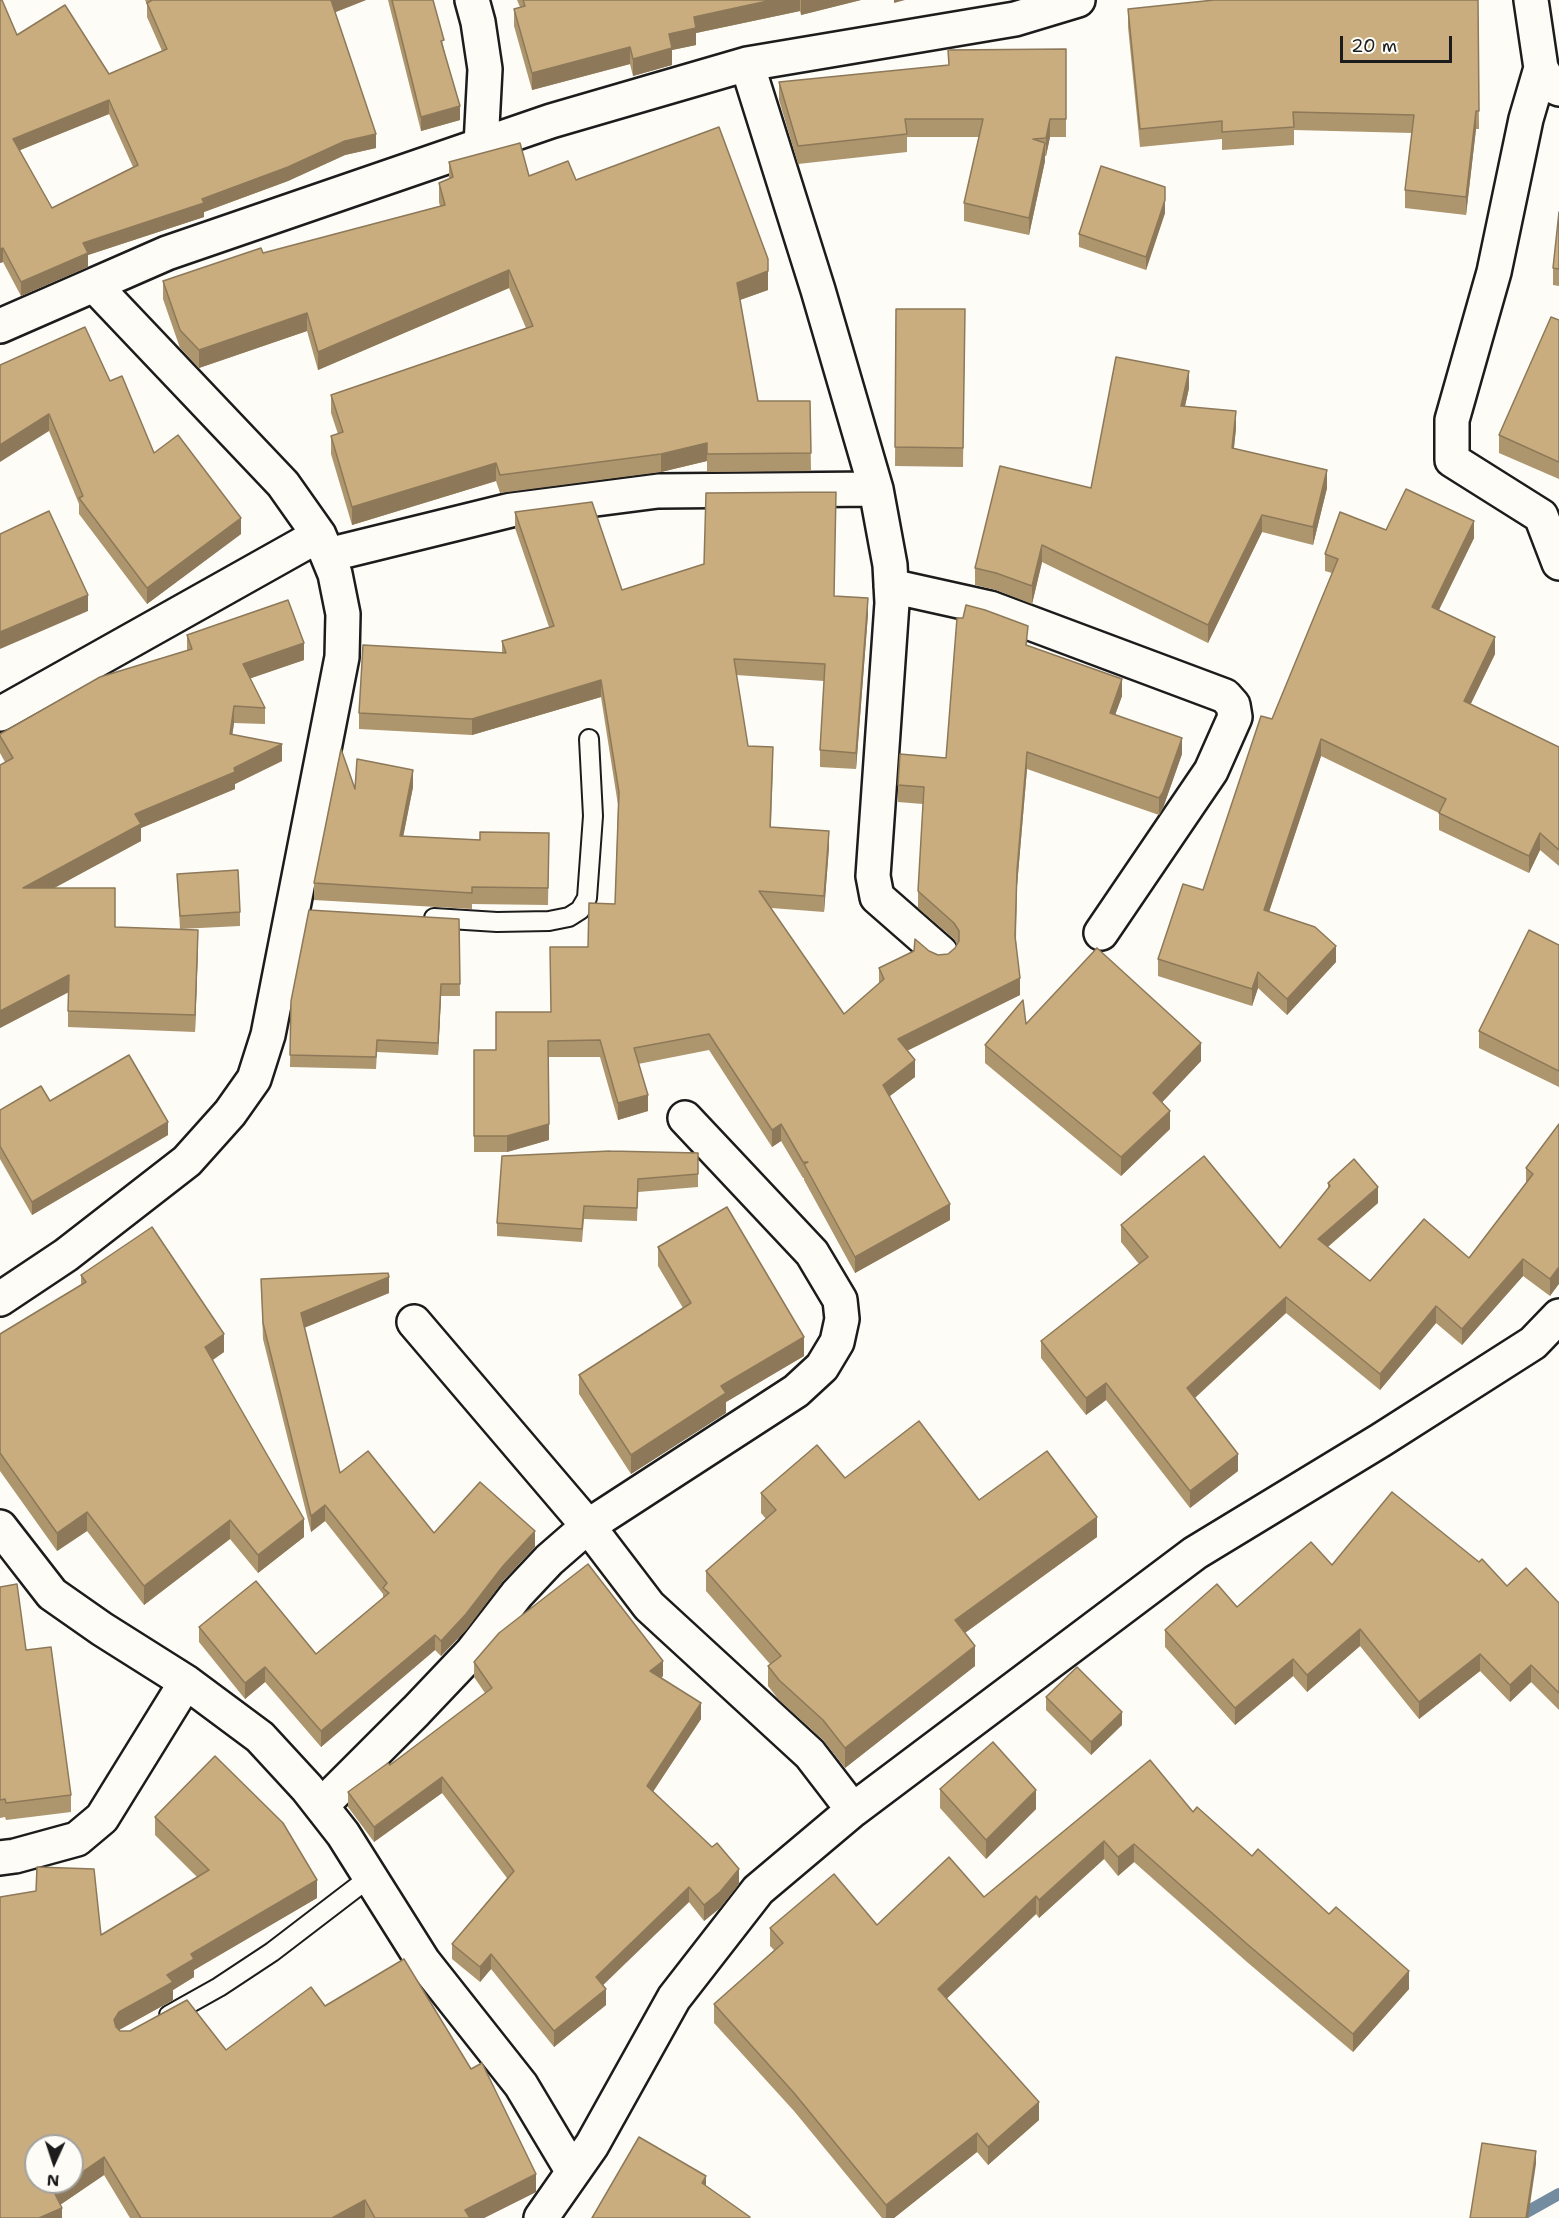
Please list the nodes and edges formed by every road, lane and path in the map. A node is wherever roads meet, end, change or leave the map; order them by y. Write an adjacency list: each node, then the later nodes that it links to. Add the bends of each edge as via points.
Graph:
1 (472, 0): 6 (street, via 485,69)
2 (1078, 0): 4 (street, via 1015,19)
3 (1531, 0): 5 (street)
4 (747, 64): 6 (street); 9 (street)
5 (1550, 78): 11 (street, via 1526,119 1494,272 1452,420 1452,459 1541,516)
6 (481, 145): 7 (street, via 167,253)
7 (94, 285): 8 (street); 10 (street, via 283,484)
8 (0, 326)
9 (876, 489): 10 (street, via 658,491 510,510); 12 (street)
10 (324, 545): 13 (street); 19 (street, via 336,574 343,615 342,657 303,911 254,1079 187,1161 66,1255)
11 (1559, 563)
12 (891, 586): 16 (street, via 990,608 1225,696 1233,705 1235,717 1211,771); 17 (street, via 873,876 877,897)
13 (0, 714)
14 (589, 740): 15 (lane, via 593,816 586,898 580,910 549,921)
15 (417, 917)
16 (1101, 933)
17 (941, 953)
18 (685, 1118): 22 (street, via 812,1253 840,1300 840,1330 822,1367 796,1391)
19 (0, 1299)
20 (1559, 1316): 26 (street, via 1533,1344 1195,1553)
21 (414, 1322): 22 (street)
22 (588, 1526): 25 (street, via 549,1560 472,1652); 26 (street, via 649,1606 810,1754)
23 (0, 1527): 24 (street, via 52,1594)
24 (186, 1682): 25 (street, via 260,1737); 27 (street, via 102,1818 77,1839)
25 (321, 1806): 28 (street)
26 (854, 1810): 30 (street, via 758,1890 674,1998)
27 (0, 1858)
28 (370, 1877): 29 (lane, via 272,1952); 30 (street, via 423,1961 521,2085)
29 (156, 2022)
30 (573, 2172): 31 (street)
31 (541, 2218)

